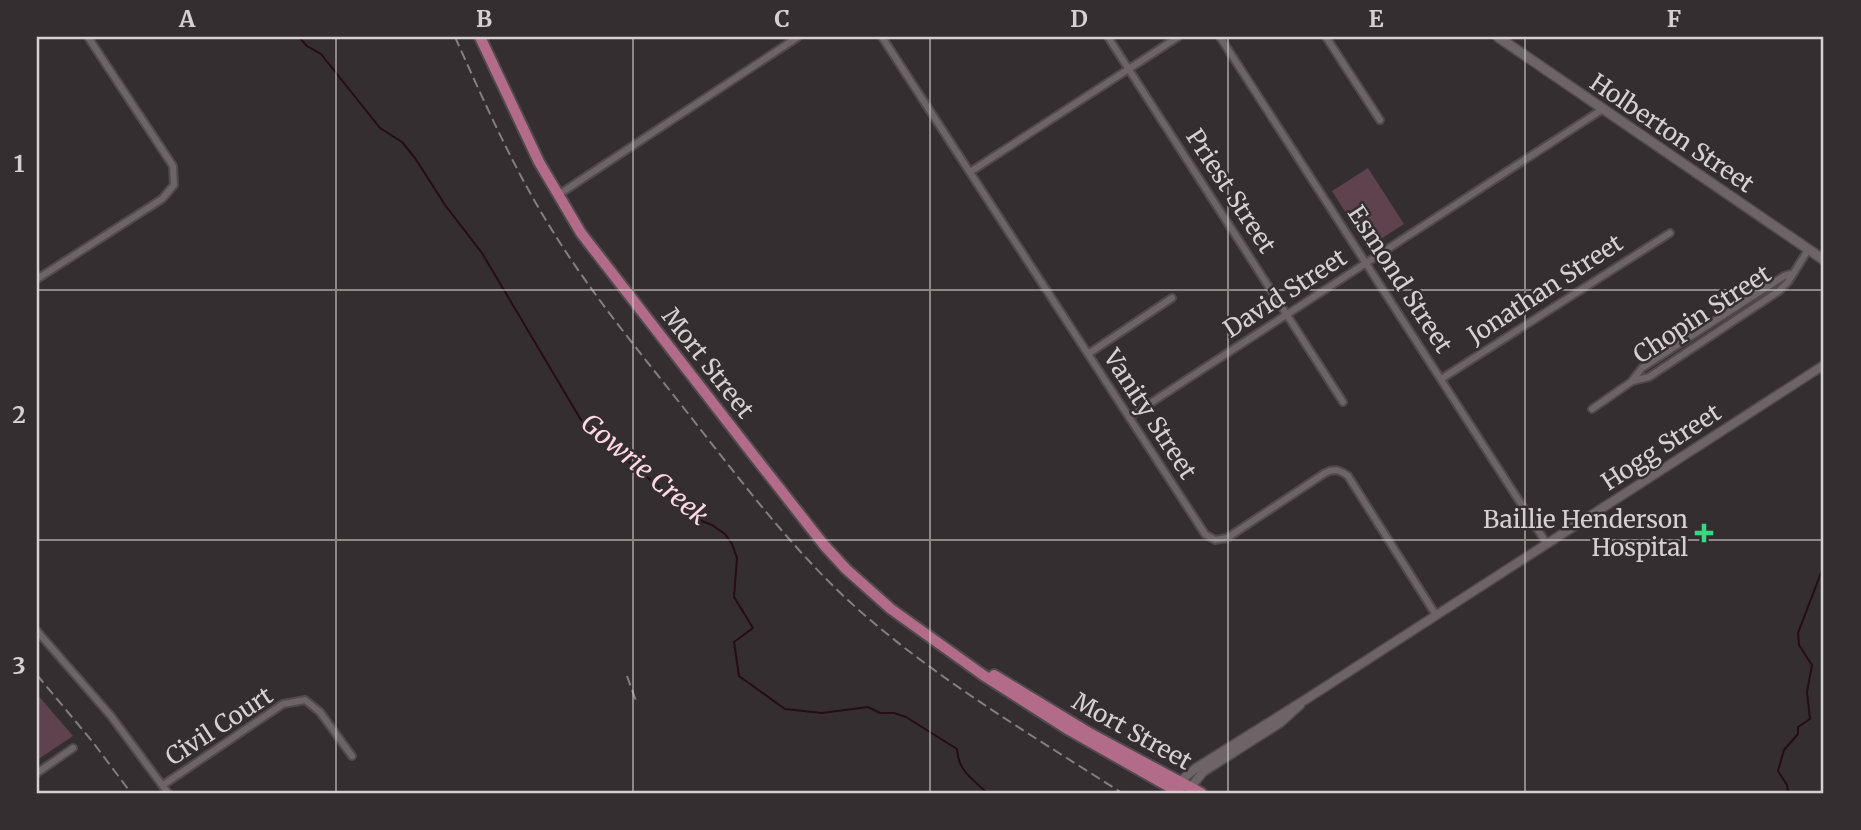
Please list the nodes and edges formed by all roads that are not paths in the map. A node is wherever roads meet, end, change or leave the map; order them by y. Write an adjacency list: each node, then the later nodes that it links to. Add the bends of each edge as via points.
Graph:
1 (88, 37): 19 (street, via 173,166 174,185 162,199)
2 (480, 37): 14 (main road, Mort Street)
3 (798, 37): 14 (street)
4 (882, 37): 13 (street, Vanity Street)
5 (1108, 37): 10 (street, Priest Street)
6 (1178, 37): 10 (street)
7 (1220, 37): 18 (street, Esmond Street)
8 (1326, 37): 12 (street)
9 (1498, 37): 11 (main road, Holberton Street)
10 (1129, 69): 13 (street); 21 (street, Priest Street)
11 (1603, 109): 16 (main road, Holberton Street); 18 (street, David Street)
12 (1380, 120)
13 (970, 173): 22 (street, Vanity Street)
14 (558, 195): 35 (main road, Mort Street, via 610,271 846,569 891,609 1041,713)
15 (1671, 233): 24 (street, Jonathan Street)
16 (1808, 250): 17 (main road, Holberton Street); 26 (street, Chopin Street, via 1791,275 1643,368)
17 (1824, 261)
18 (1366, 263): 21 (street, David Street); 24 (street, Esmond Street)
19 (37, 279)
20 (1172, 298): 22 (street)
21 (1288, 314): 25 (street, Priest Street); 27 (street, David Street)
22 (1088, 354): 27 (street, Vanity Street)
23 (1824, 365): 28 (street, Hogg Street)
24 (1441, 379): 28 (street, Esmond Street)
25 (1343, 402)
26 (1592, 409)
27 (1129, 417): 29 (street, Vanity Street, via 1205,534 1215,540 1227,538 1325,473 1340,470)
28 (1546, 544): 29 (street, Hogg Street)
29 (1436, 615): 35 (street, Hogg Street, via 1207,761)
30 (37, 631): 34 (street)
31 (73, 748): 33 (street)
32 (352, 756): 34 (street, Civil Court, via 320,712 305,700 283,704)
33 (37, 773)
34 (163, 785): 36 (street)
35 (1183, 790)
36 (168, 793)

